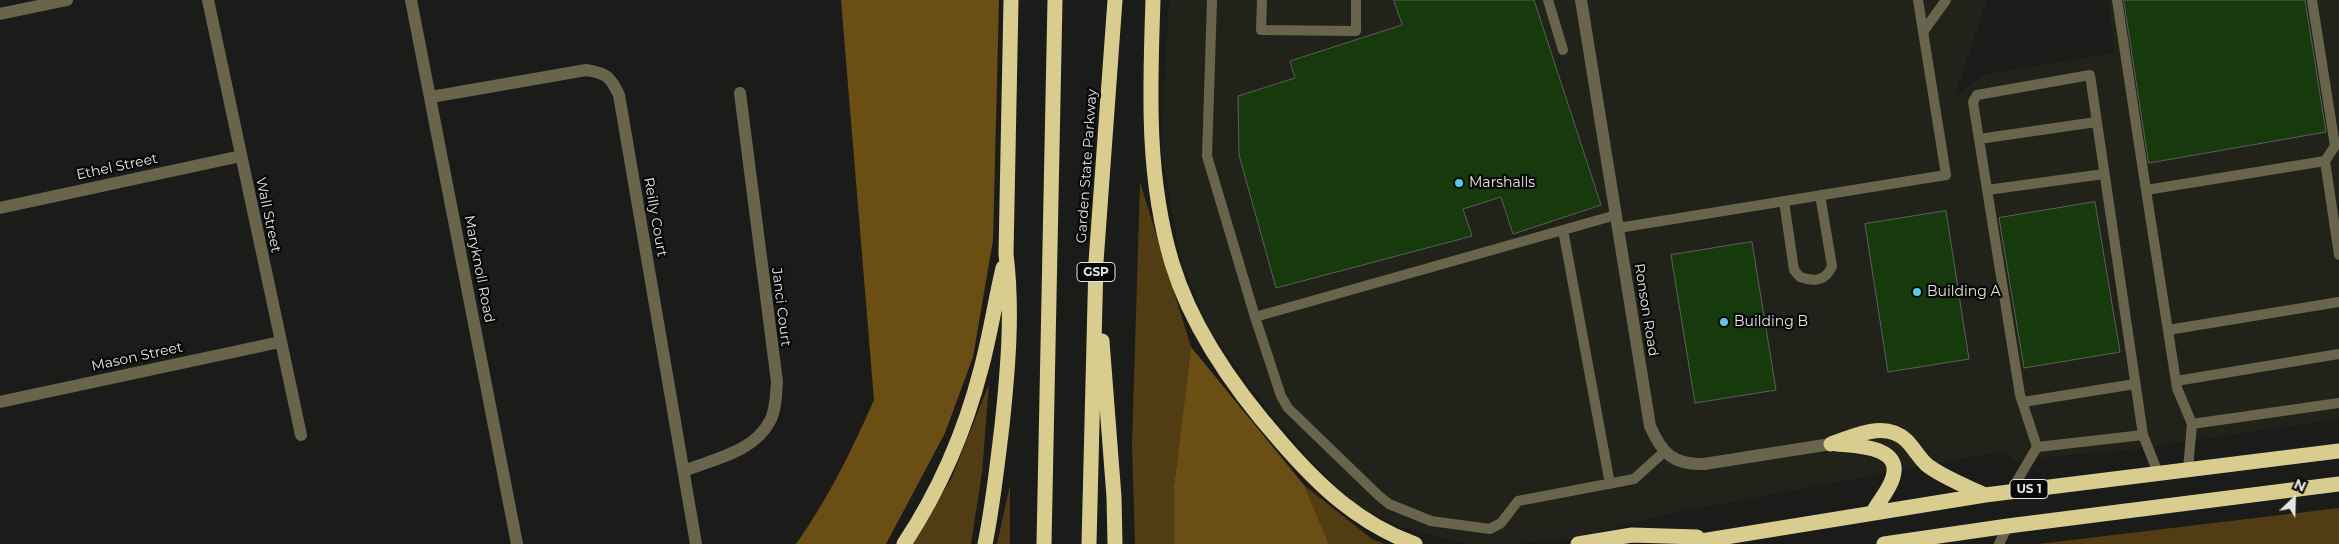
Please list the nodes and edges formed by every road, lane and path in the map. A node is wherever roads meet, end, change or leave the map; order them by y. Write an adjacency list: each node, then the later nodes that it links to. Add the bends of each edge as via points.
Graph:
1 (67, 0): 17 (street)
2 (208, 0): 24 (street, Wall Street)
3 (411, 0): 21 (street, Maryknoll Road)
4 (1011, 0): 35 (highway)
5 (1055, 0): 70 (highway)
6 (1115, 0): 37 (highway, Garden State Parkway / GSP)
7 (1153, 0): 73 (highway, via 1150,115 1156,191 1172,264 1190,308 1216,356 1251,406 1308,472 1356,514)
8 (1212, 0): 39 (lane, via 1207,156)
9 (1262, 0): 10 (lane, via 1261,30 1356,31)
10 (1356, 0)
11 (1548, 0): 19 (lane)
12 (1581, 0): 32 (street, Ronson Road)
13 (1918, 0): 18 (lane)
14 (1946, 0): 18 (lane)
15 (2118, 0): 28 (lane)
16 (2312, 0): 25 (lane, via 2336,146)
17 (0, 14)
18 (1923, 32): 29 (lane, via 1946,174)
19 (1563, 50)
20 (740, 94): 56 (street, Janci Court, via 776,382 775,404 771,420 747,447)
21 (431, 97): 56 (street, Reilly Court, via 586,70 603,73 612,81 619,95); 66 (street, Maryknoll Road)
22 (2096, 122): 23 (lane); 23 (lane, via 2090,75 1977,95 1973,102); 26 (lane)
23 (1979, 139): 27 (lane)
24 (240, 156): 31 (street, Ethel Street); 41 (street, Wall Street)
25 (2325, 161): 28 (lane); 36 (lane)
26 (2104, 174): 27 (lane); 44 (lane)
27 (1987, 190): 46 (lane)
28 (2146, 190): 40 (lane)
29 (1820, 195): 30 (lane); 30 (lane, via 1832,266 1829,274 1814,281 1800,278 1794,270)
30 (1784, 201): 33 (lane)
31 (0, 208)
32 (1616, 215): 33 (street, Ronson Road); 34 (lane)
33 (1618, 228): 53 (street, Ronson Road, via 1650,426 1656,442)
34 (1563, 230): 39 (lane); 58 (lane)
35 (1006, 254): 68 (highway, via 981,371 957,443); 69 (highway, via 1009,281 1006,386)
36 (2339, 255)
37 (1096, 262): 71 (highway, Garden State Parkway / GSP); 72 (highway)
38 (2339, 302): 40 (lane)
39 (1255, 317): 58 (lane, via 1288,408 1389,504 1431,522 1490,529 1501,523 1518,501)
40 (2168, 330): 43 (lane)
41 (280, 342): 45 (street, Mason Street); 49 (street, Wall Street)
42 (2339, 354): 43 (lane)
43 (2176, 381): 48 (lane)
44 (2135, 384): 46 (lane); 50 (lane)
45 (0, 402)
46 (2023, 402): 52 (lane)
47 (2339, 403): 48 (lane)
48 (2192, 424): 55 (lane)
49 (301, 435)
50 (2143, 435): 52 (lane); 57 (lane)
51 (1831, 444): 53 (street, Ronson Road, via 1686,465); 61 (highway, via 1868,431 1889,431 1907,441 1934,470); 62 (highway, via 1874,449 1891,460 1893,477)
52 (2037, 448): 60 (lane)
53 (1665, 451): 58 (lane, via 1634,479)
54 (2339, 451): 55 (highway, US 1)
55 (2188, 469): 57 (highway, US 1)
56 (684, 471): 67 (street, Reilly Court)
57 (2158, 473): 60 (highway, US 1)
58 (1610, 484)
59 (2339, 484): 63 (highway)
60 (2011, 491): 61 (highway, US 1)
61 (1985, 495): 62 (highway, US 1)
62 (1873, 512): 64 (highway, US 1)
63 (2008, 526): 65 (highway); 77 (lane)
64 (1721, 537): 74 (highway, via 1632,535); 75 (highway, US 1)
65 (1948, 539): 76 (highway)
66 (517, 544)
67 (696, 544)
68 (904, 544)
69 (985, 544)
70 (1044, 544)
71 (1089, 544)
72 (1115, 544)
73 (1415, 544)
74 (1578, 544)
75 (1683, 544)
76 (1884, 544)
77 (1999, 544)

